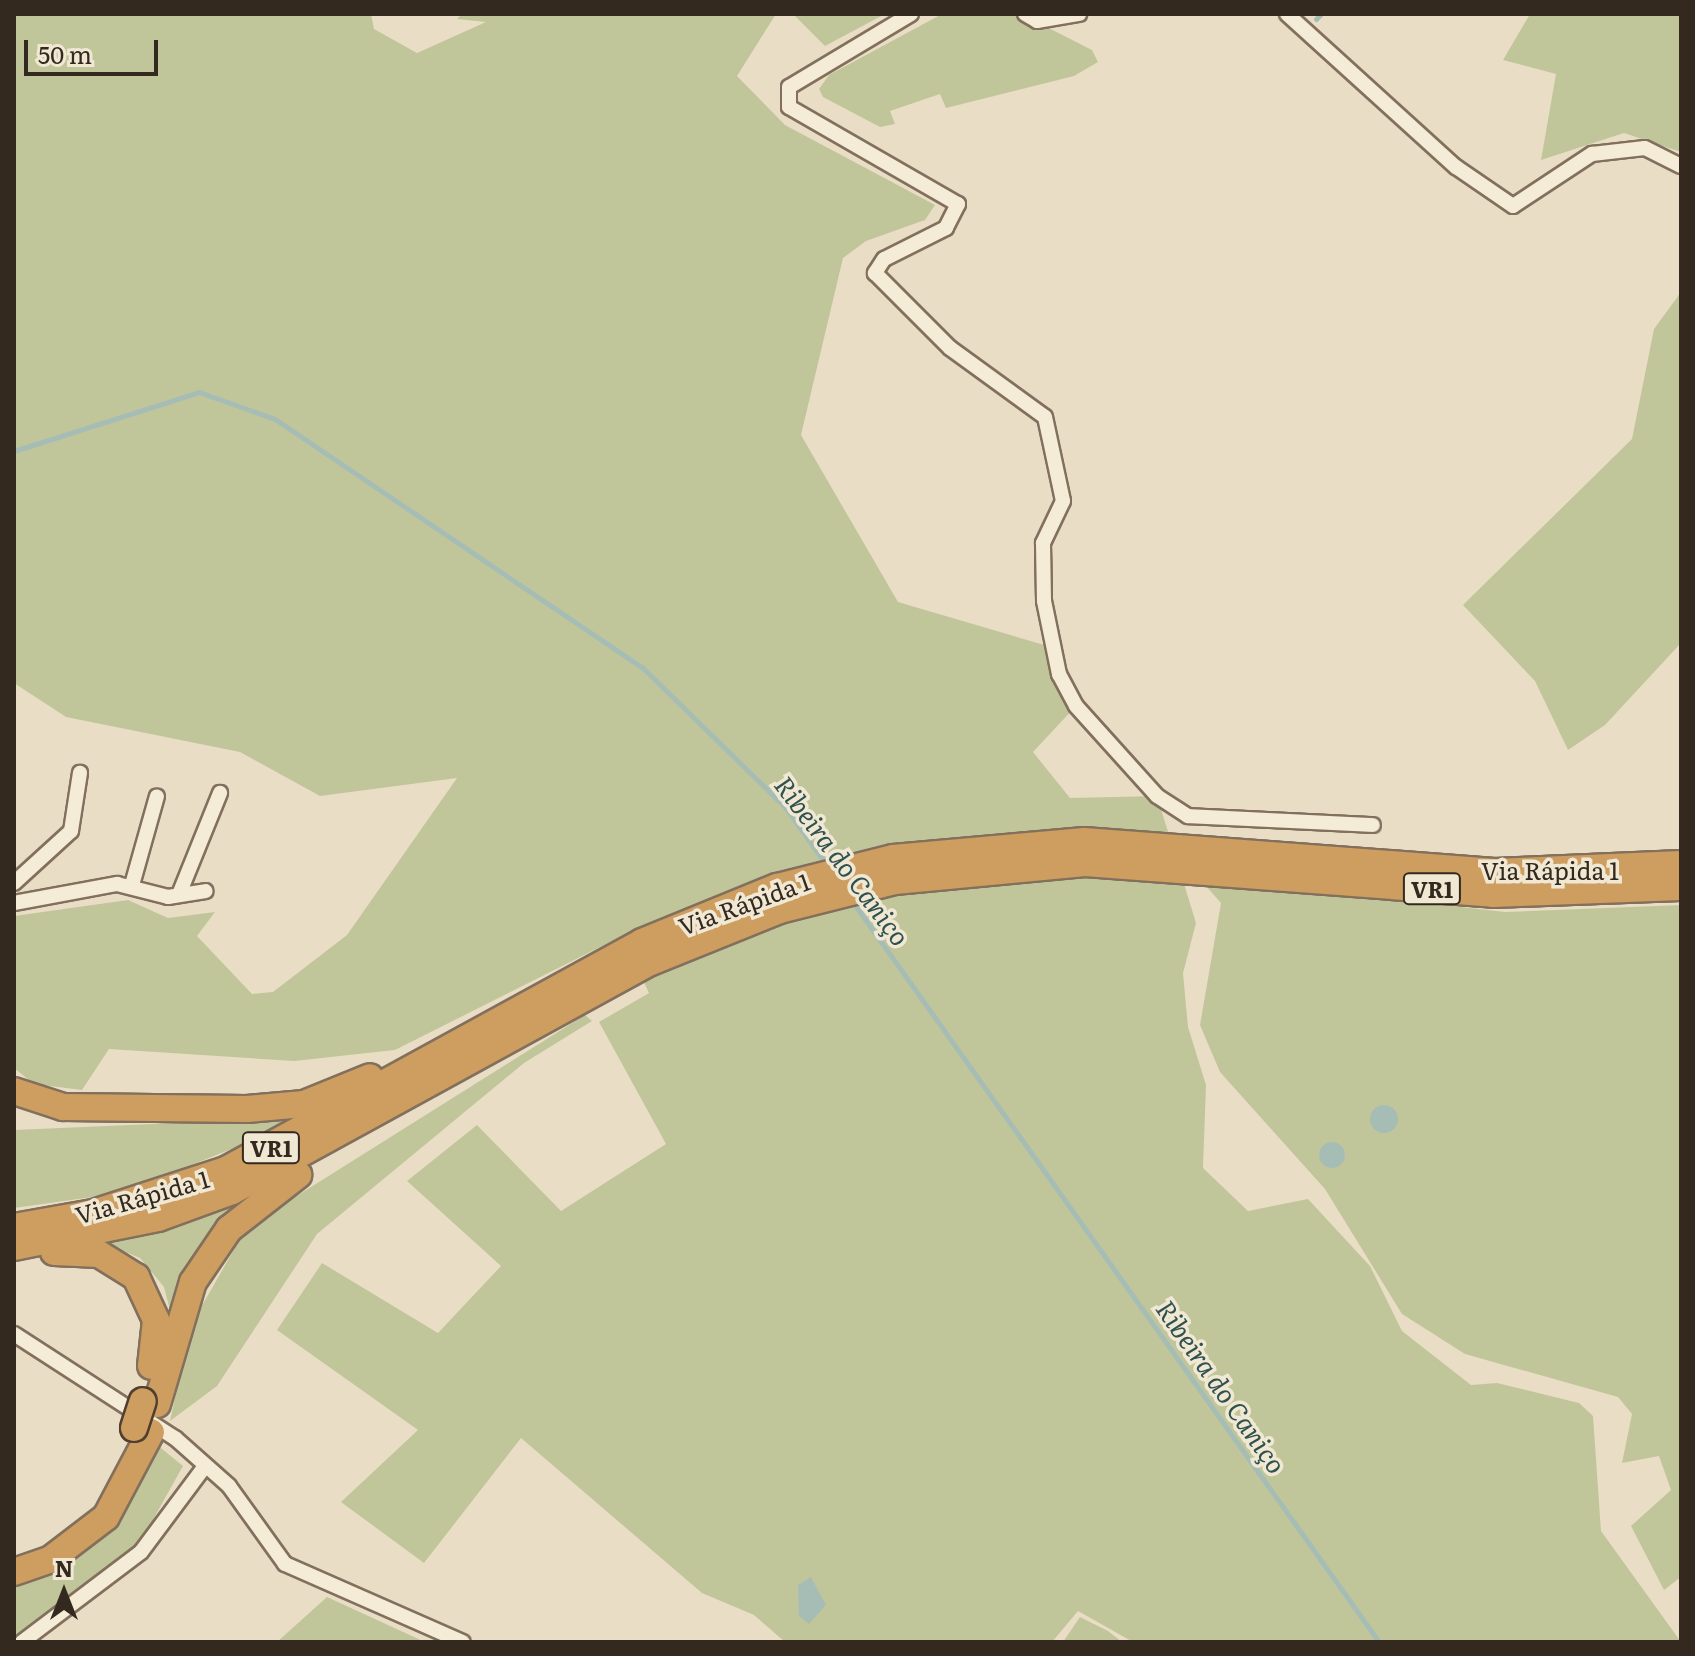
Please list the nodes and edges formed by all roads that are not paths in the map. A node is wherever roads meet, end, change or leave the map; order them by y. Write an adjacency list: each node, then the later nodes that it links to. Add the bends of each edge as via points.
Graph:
1 (911, 14): 9 (street, via 789,87 789,107 958,204 946,228 884,259 875,273 950,348 1045,417 1063,501 1043,543 1044,601 1059,674 1076,706 1157,796 1188,816)
2 (1025, 14): 3 (street, via 1037,21)
3 (1079, 14)
4 (1287, 14): 5 (street, via 1456,167 1513,206 1592,154 1645,148)
5 (1681, 166)
6 (80, 773): 12 (street, via 71,831)
7 (220, 793): 16 (street)
8 (157, 796): 13 (street)
9 (1373, 825)
10 (1184, 856): 11 (highway, Via Rápida 1 / VR1, via 1509,873); 14 (highway, Via Rápida 1 / VR1, via 1493,894); 18 (highway, Via Rápida 1 / VR1, via 1011,842 893,858 732,904)
11 (1681, 864)
12 (14, 883)
13 (132, 885): 16 (street, via 168,897); 17 (street)
14 (1681, 887)
15 (206, 891): 16 (street)
16 (180, 892)
17 (14, 903)
18 (575, 987): 19 (highway, Via Rápida 1 / VR1); 20 (highway, Via Rápida 1 / VR1)
19 (506, 1013): 21 (highway, via 453,1029 304,1104 63,1107); 22 (highway, Via Rápida 1 / VR1, via 335,1116 226,1170 93,1213)
20 (443, 1074): 23 (highway, Via Rápida 1 / VR1, via 232,1191 158,1218); 25 (highway, via 424,1103 278,1186 229,1229 193,1282)
21 (14, 1091)
22 (14, 1227)
23 (14, 1249): 25 (highway, via 99,1254 136,1277 156,1320)
24 (14, 1334): 27 (street, via 175,1438)
25 (150, 1403): 26 (highway, bridge)
26 (142, 1430): 28 (highway, via 86,1515 52,1540); 29 (highway, via 106,1517 51,1559)
27 (205, 1466): 30 (street, via 141,1552); 31 (street, via 229,1486 285,1564)
28 (14, 1554)
29 (14, 1572)
30 (22, 1642)
31 (463, 1642)

